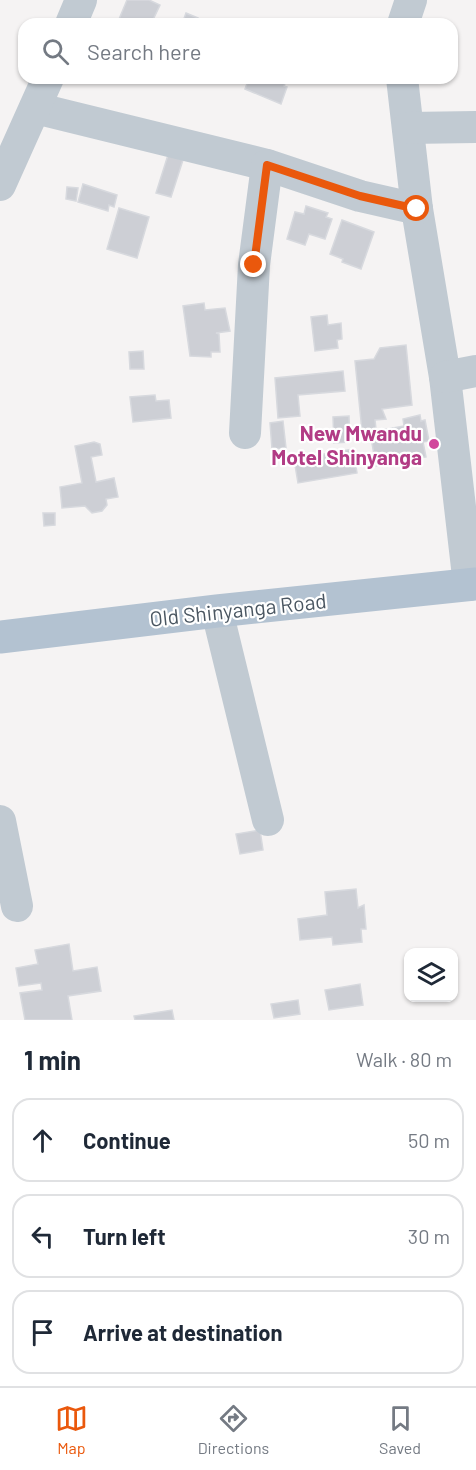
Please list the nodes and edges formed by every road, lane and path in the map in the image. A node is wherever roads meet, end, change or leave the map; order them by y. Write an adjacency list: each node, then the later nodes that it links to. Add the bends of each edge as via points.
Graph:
1 (81, 0): 3 (street)
2 (411, 0): 4 (street)
3 (73, 18)
4 (405, 18)
5 (45, 84): 7 (street)
6 (403, 84): 9 (street)
7 (35, 108): 10 (street); 11 (street)
8 (476, 127): 9 (street)
9 (408, 128): 12 (street)
10 (267, 165): 12 (street, via 360,196); 15 (street, via 254,265)
11 (0, 185)
12 (417, 209): 14 (street)
13 (476, 371): 14 (street)
14 (445, 377): 16 (street)
15 (245, 433)
16 (472, 584): 17 (main road, Old Shinyanga Road)
17 (216, 611): 18 (main road, Old Shinyanga Road); 19 (street)
18 (0, 638)
19 (268, 820)
20 (0, 821): 21 (street)
21 (17, 906)

